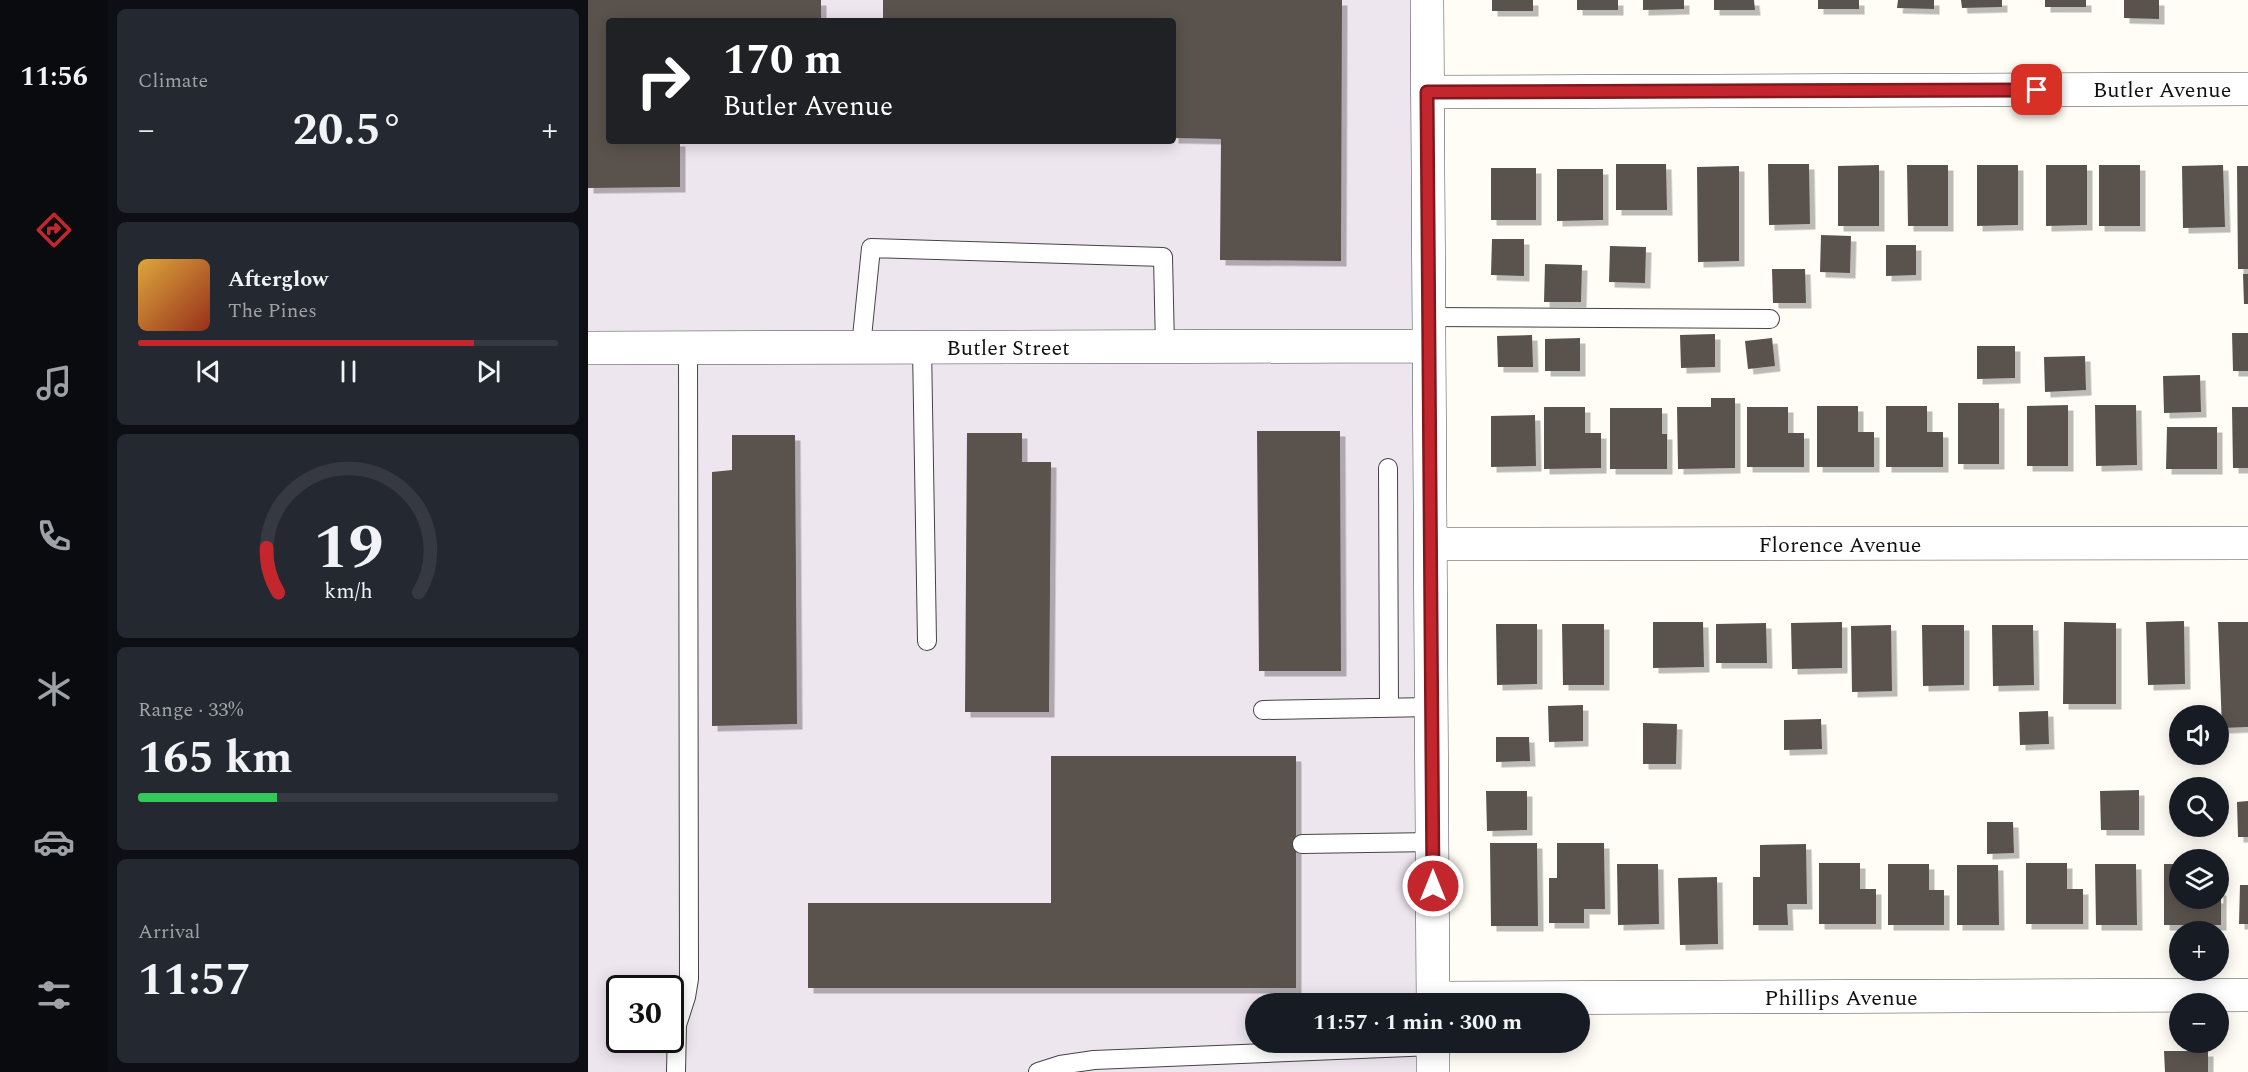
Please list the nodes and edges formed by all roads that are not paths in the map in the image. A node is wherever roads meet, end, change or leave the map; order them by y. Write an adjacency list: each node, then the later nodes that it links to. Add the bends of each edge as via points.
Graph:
1 (1427, 0): 3 (street)
2 (2248, 89): 3 (street, Butler Avenue)
3 (1427, 92): 5 (street)
4 (1770, 319): 5 (lane)
5 (1428, 332): 6 (street, Butler Street); 13 (street)
6 (1165, 347): 9 (lane, via 1163,257 871,248); 10 (street, Butler Street)
7 (588, 348): 8 (street, Butler Street)
8 (688, 348): 9 (street, Butler Street); 24 (lane, via 689,979 677,1025)
9 (861, 348): 10 (street, Butler Street)
10 (922, 348): 14 (lane)
11 (1388, 468): 15 (lane)
12 (2248, 543): 13 (street, Florence Avenue)
13 (1432, 544): 16 (street)
14 (927, 641)
15 (1389, 707): 16 (lane); 17 (lane)
16 (1432, 707): 18 (street)
17 (1263, 710)
18 (1433, 842): 19 (lane); 20 (street)
19 (1302, 844)
20 (1433, 993)
21 (2248, 995): 22 (street, Phillips Avenue)
22 (1590, 1000)
23 (1433, 1054): 25 (lane, via 1094,1060)
24 (676, 1072)
25 (1038, 1072)

